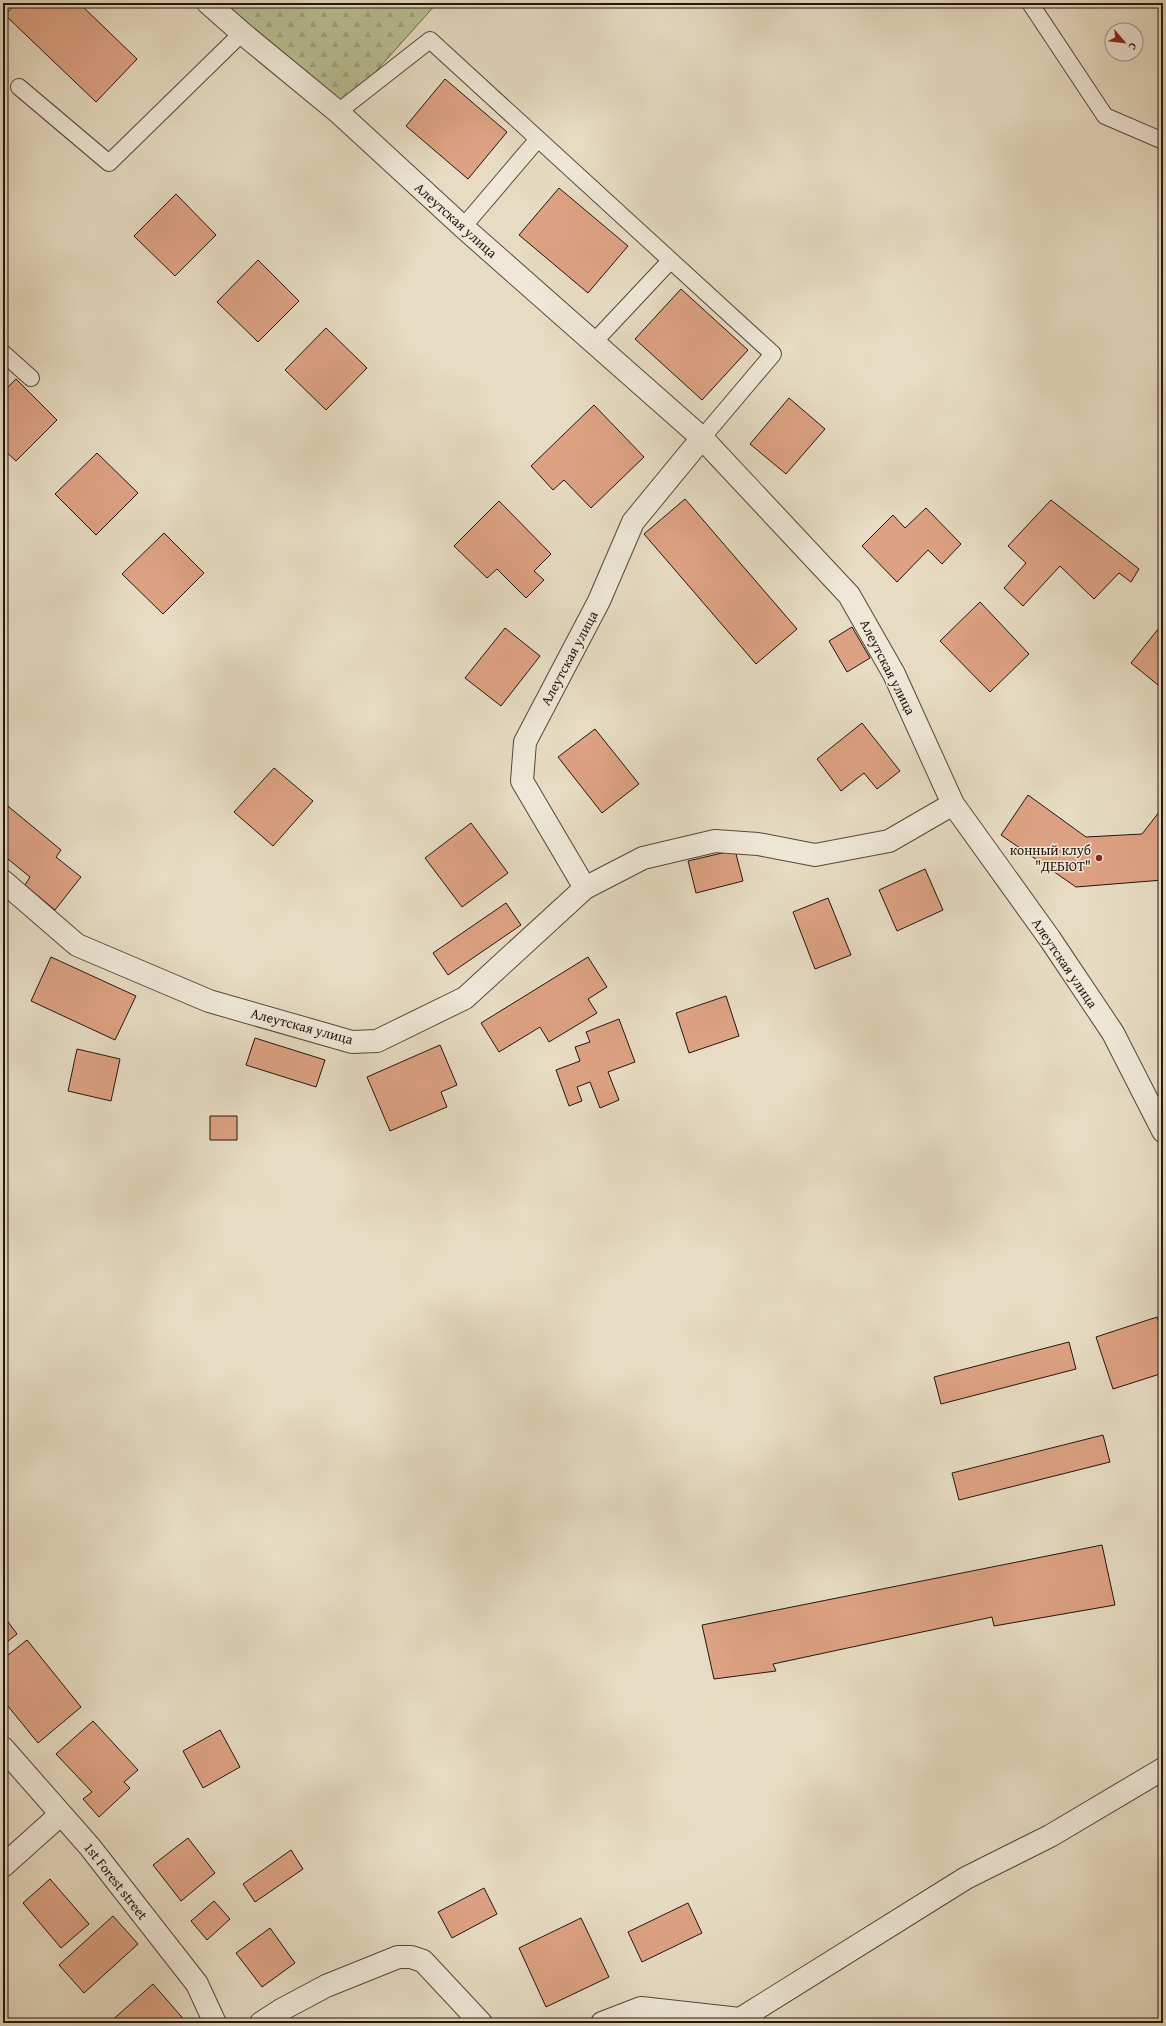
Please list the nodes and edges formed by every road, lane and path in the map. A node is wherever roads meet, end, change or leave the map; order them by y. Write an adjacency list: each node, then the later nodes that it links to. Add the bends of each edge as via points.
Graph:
1 (208, 3): 3 (street, Алеутская улица)
2 (1030, 3): 7 (lane, via 1105,116)
3 (242, 33): 4 (lane, via 108,163); 5 (street, Алеутская улица)
4 (19, 87)
5 (338, 112): 6 (lane, via 430,40); 8 (street, Алеутская улица)
6 (538, 139): 8 (lane); 9 (lane)
7 (1163, 142)
8 (463, 227): 10 (street, Алеутская улица)
9 (670, 261): 10 (lane); 13 (lane, via 773,354)
10 (593, 342): 13 (street, Алеутская улица)
11 (3, 353): 12 (lane)
12 (31, 378)
13 (702, 438): 14 (street, Алеутская улица, via 849,595 894,674); 16 (street, Алеутская улица, via 633,522 600,601 525,742 522,781)
14 (954, 804): 16 (street, Алеутская улица, via 889,841 815,855 758,844 715,841 644,858); 17 (street, Алеутская улица, via 1113,1033)
15 (3, 880): 16 (street, Алеутская улица, via 77,945 209,1001 352,1042 377,1041 465,998)
16 (584, 888)
17 (1163, 1131)
18 (3, 1748): 20 (street, 1st Forest street)
19 (1163, 1769): 25 (street, via 1050,1836 966,1878 740,2019 641,2008)
20 (61, 1814): 21 (street); 22 (street, 1st Forest street, via 90,1847 197,1984)
21 (3, 1866)
22 (215, 2023)
23 (261, 2023): 24 (street, via 326,1986 398,1957 412,1957 423,1961)
24 (481, 2023)
25 (602, 2023)

